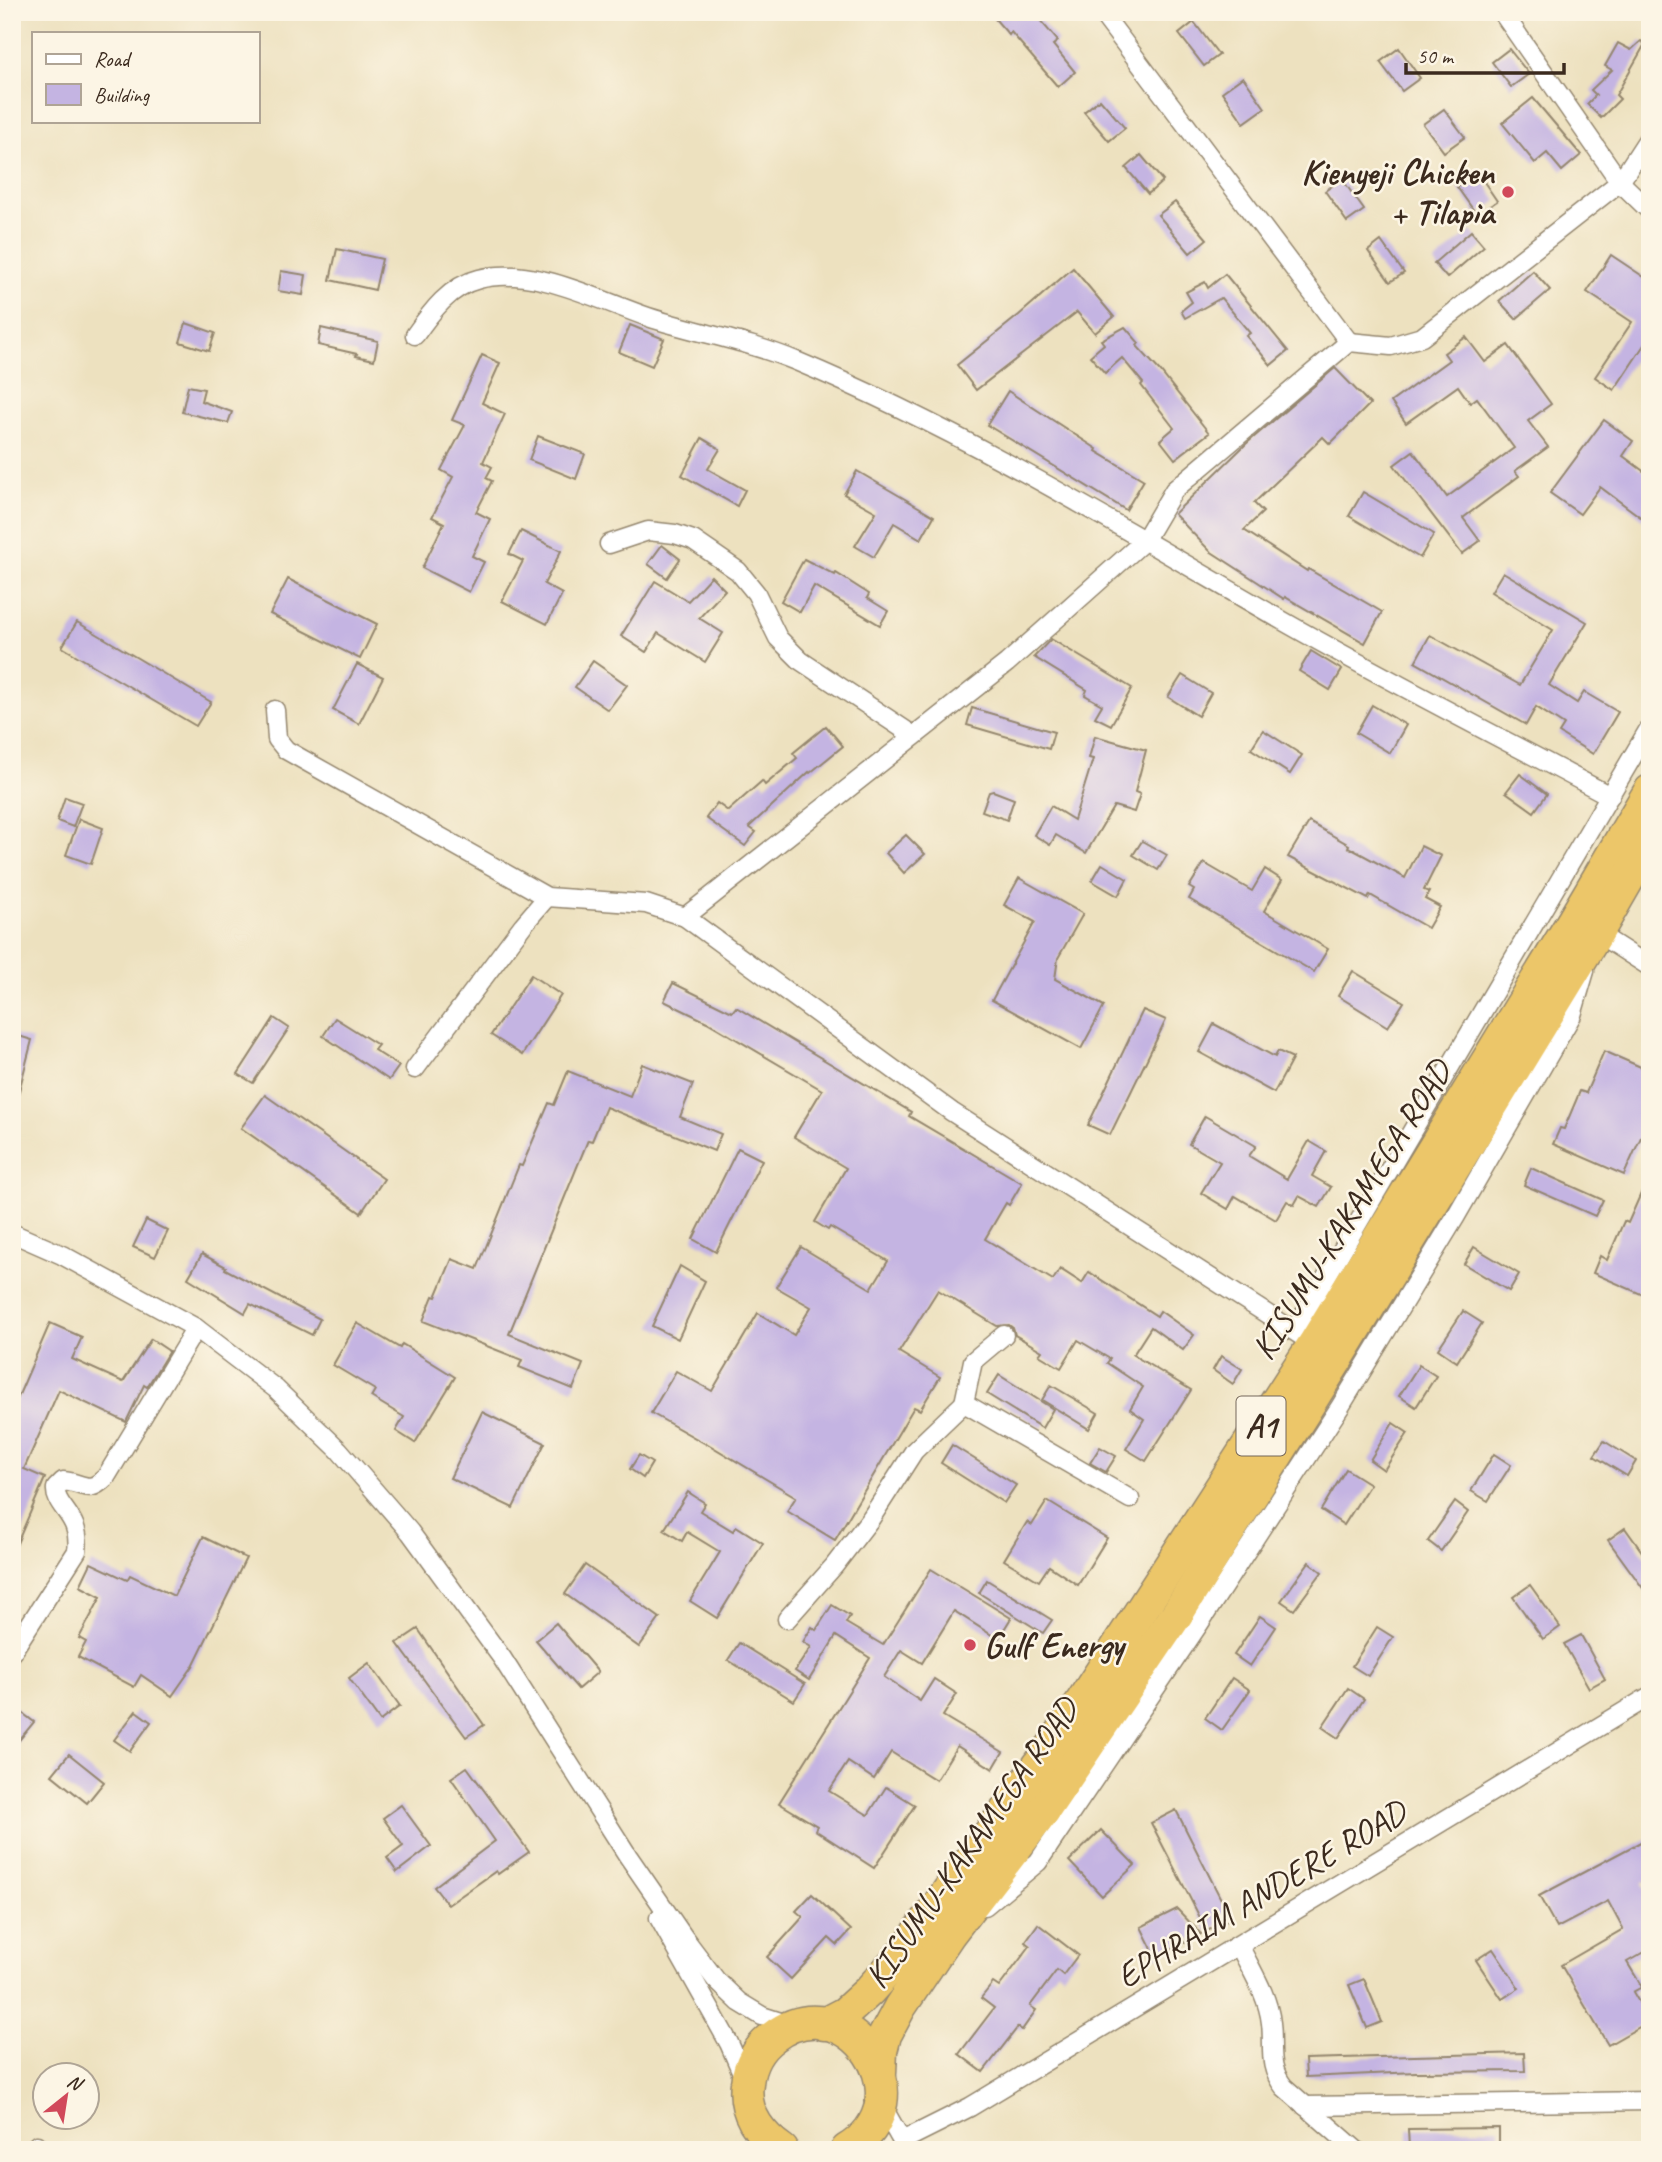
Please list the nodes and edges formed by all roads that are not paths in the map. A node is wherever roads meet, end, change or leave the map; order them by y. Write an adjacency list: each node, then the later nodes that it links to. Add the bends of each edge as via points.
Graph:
1 (1101, 12): 7 (street)
2 (1502, 12): 4 (street)
3 (1650, 136): 4 (street)
4 (1620, 182): 5 (street); 7 (street, via 1422,337 1391,346)
5 (1650, 211)
6 (415, 335): 8 (street, via 444,299 479,279 504,276 577,289 649,317 754,345 808,367 937,425)
7 (1349, 342): 8 (street, via 1174,490)
8 (1144, 541): 12 (street, via 1007,663); 14 (street)
9 (609, 544): 12 (street, via 648,531 693,540 738,571 756,593 778,638 801,661)
10 (275, 710): 16 (street, via 277,739 286,750)
11 (1650, 727): 14 (street)
12 (914, 736): 17 (street)
13 (1650, 791): 24 (highway, KISUMU-KAKAMEGA ROAD / A1, via 1573,921)
14 (1609, 796): 24 (street)
15 (1650, 841): 18 (highway, KISUMU-KAKAMEGA ROAD / A1)
16 (547, 897): 17 (street, via 646,904); 20 (street)
17 (685, 916): 24 (street, via 952,1112)
18 (1597, 933): 19 (street); 34 (highway, KISUMU-KAKAMEGA ROAD / A1, via 1177,1614 1044,1812 949,1934 900,2007 885,2035)
19 (1650, 967)
20 (415, 1069)
21 (12, 1233): 22 (street)
22 (196, 1328): 28 (street, via 106,1477 90,1488 62,1481 56,1488 76,1526 76,1551); 30 (street, via 275,1389 339,1450 410,1532 502,1658)
23 (1004, 1335): 25 (street, via 973,1361)
24 (1305, 1337): 32 (highway, KISUMU-KAKAMEGA ROAD / A1, via 1057,1740 906,1950 853,2006)
25 (964, 1403): 26 (street); 27 (street, via 914,1451 871,1518)
26 (1130, 1499)
27 (787, 1619)
28 (12, 1652)
29 (1650, 1696): 31 (street, EPHRAIM ANDERE ROAD)
30 (628, 1856): 33 (street, via 716,1980 739,2003); 35 (street, via 729,2043)
31 (1239, 1945): 38 (street, via 1271,2022 1275,2075); 39 (street, EPHRAIM ANDERE ROAD)
32 (824, 2024): 33 (highway); 34 (highway, via 853,2035)
33 (793, 2026): 35 (highway, via 761,2049 750,2069)
34 (880, 2073): 37 (highway, KISUMU-KAKAMEGA ROAD)
35 (749, 2100): 40 (highway, via 750,2141); 41 (highway, via 769,2141)
36 (1650, 2101): 38 (street)
37 (881, 2105): 39 (street); 42 (highway, via 868,2133)
38 (1306, 2106): 43 (street)
39 (905, 2146)
40 (745, 2150)
41 (782, 2150)
42 (847, 2150)
43 (1356, 2150)

